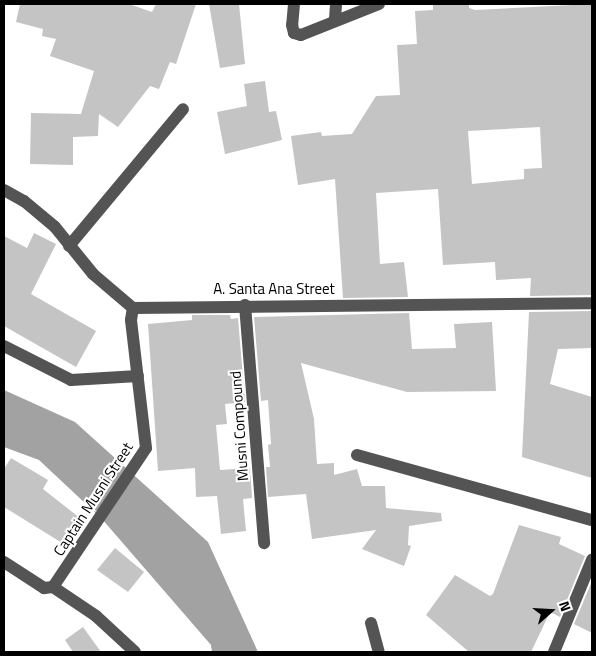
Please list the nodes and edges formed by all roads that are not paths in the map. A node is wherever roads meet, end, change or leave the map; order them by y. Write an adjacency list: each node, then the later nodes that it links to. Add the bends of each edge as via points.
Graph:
1 (294, 4): 4 (street, via 294,33 301,35)
2 (336, 4): 4 (street)
3 (379, 4): 4 (street)
4 (336, 19)
5 (183, 109): 7 (street)
6 (4, 190): 7 (street, via 24,201 55,227)
7 (70, 246): 10 (street, via 93,274)
8 (592, 303): 9 (street, A. Santa Ana Street)
9 (245, 306): 10 (street, A. Santa Ana Street); 15 (street, Musni Compound)
10 (134, 308): 12 (street, Captain Musni Street, via 131,320)
11 (4, 346): 12 (street, via 71,380)
12 (138, 376): 18 (street, Captain Musni Street, via 148,441 132,472)
13 (357, 455): 14 (street)
14 (592, 520)
15 (264, 543)
16 (592, 560): 22 (street)
17 (4, 562): 18 (street, via 44,588)
18 (53, 587): 20 (street, via 96,616)
19 (371, 622): 21 (street)
20 (135, 652)
21 (379, 652)
22 (554, 652)

